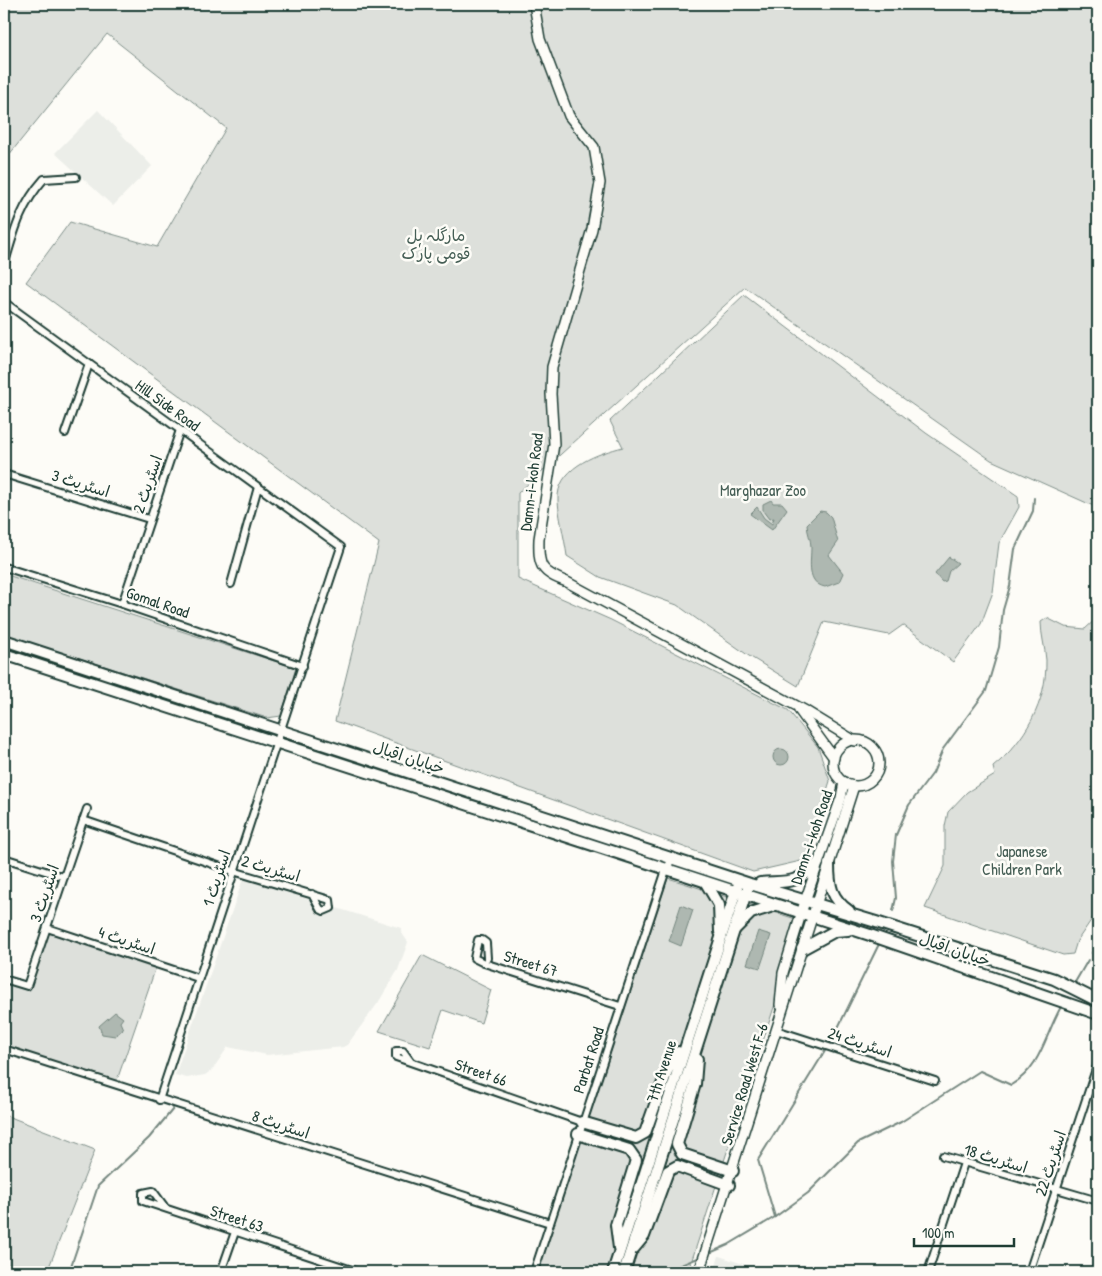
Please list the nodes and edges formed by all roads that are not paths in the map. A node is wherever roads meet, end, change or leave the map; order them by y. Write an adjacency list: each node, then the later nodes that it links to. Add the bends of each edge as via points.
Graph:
1 (534, 4): 17 (main road, Damn-i-koh Road, via 540,39 569,116 594,146 600,183 592,229 552,367 554,444 539,539 540,562 549,575)
2 (76, 177): 3 (street, via 44,179 29,195)
3 (4, 266)
4 (4, 302): 5 (street, Hill Side Road)
5 (89, 364): 6 (street, Hill Side Road); 7 (street)
6 (180, 430): 9 (street, Hill Side Road); 10 (street, اسٹریٹ 2)
7 (65, 432)
8 (4, 474): 10 (street, اسٹریٹ 3)
9 (258, 487): 12 (street); 16 (street, Hill Side Road, via 341,547)
10 (149, 519): 13 (street, اسٹریٹ 2)
11 (4, 567): 13 (street, Gomal Road)
12 (231, 584)
13 (122, 604): 16 (street, Gomal Road)
14 (4, 640): 18 (main road, خیابان اقبال)
15 (4, 654): 20 (main road, خیابان اقبال)
16 (302, 666): 18 (street, اسٹریٹ 1)
17 (796, 707): 19 (main road, Damn-i-koh Road); 21 (main road)
18 (282, 730): 20 (street, اسٹریٹ 1); 26 (main road, خیابان اقبال)
19 (854, 741): 21 (main road, via 842,746); 23 (main road, via 872,747 879,763 874,777 862,786)
20 (277, 744): 29 (main road, خیابان اقبال); 30 (street, اسٹریٹ 1)
21 (834, 758): 22 (main road, via 835,771)
22 (844, 782): 23 (main road); 28 (main road, Damn-i-koh Road)
23 (854, 786): 28 (main road, Damn-i-koh Road)
24 (87, 809): 25 (street, اسٹریٹ 3)
25 (83, 820): 30 (street, اسٹریٹ 2); 31 (street, اسٹریٹ 3)
26 (673, 857): 29 (street, Parbat Road); 32 (main road, خیابان اقبال)
27 (4, 858): 31 (street)
28 (823, 864): 32 (main road, via 792,882); 36 (main road, Damn-i-koh Road); 37 (main road, Damn-i-koh Road); 40 (main road, via 837,903)
29 (666, 870): 33 (main road, خیابان اقبال); 51 (street, Parbat Road)
30 (232, 871): 34 (street, اسٹریٹ 2, via 330,900 331,908 320,909); 48 (street, اسٹریٹ 1)
31 (64, 877): 42 (street, اسٹریٹ 3)
32 (745, 882): 35 (main road, 7th Avenue); 36 (main road, خیابان اقبال)
33 (706, 883): 35 (main road, خیابان اقبال); 45 (main road, via 719,905)
34 (312, 894)
35 (741, 894): 38 (main road, خیابان اقبال); 43 (main road, 7th Avenue); 45 (main road, 7th Avenue)
36 (805, 901): 37 (main road, خیابان اقبال); 39 (main road)
37 (817, 905): 40 (main road, خیابان اقبال); 41 (main road, Service Road West F-6)
38 (774, 906): 39 (main road, خیابان اقبال); 43 (main road, via 751,913)
39 (801, 914): 41 (main road, خیابان اقبال); 53 (main road, via 783,973)
40 (855, 915): 50 (main road, خیابان اقبال, via 1054,979)
41 (813, 917): 44 (main road, خیابان اقبال); 46 (main road, Service Road West F-6)
42 (47, 928): 48 (street, اسٹریٹ 4); 49 (street, اسٹریٹ 3, via 27,986)
43 (733, 930): 55 (main road, 7th Avenue)
44 (854, 930): 46 (main road, via 835,931); 52 (main road, خیابان اقبال)
45 (721, 938): 54 (main road, 7th Avenue)
46 (802, 949): 53 (main road, Service Road West F-6)
47 (487, 958): 51 (street, Street 67, via 486,943 478,940 474,958 484,963)
48 (198, 978): 60 (street, اسٹریٹ 1)
49 (4, 979)
50 (1098, 1001)
51 (620, 1006): 61 (street, Parbat Road)
52 (1098, 1014)
53 (776, 1030): 59 (street, اسٹریٹ 24); 65 (main road, Service Road West F-6)
54 (687, 1039): 61 (main road, via 667,1071 645,1133 636,1138); 72 (main road, 7th Avenue)
55 (699, 1041): 65 (main road, via 695,1084 677,1144 682,1154); 72 (main road, 7th Avenue)
56 (4, 1050): 60 (street, اسٹریٹ 8)
57 (411, 1062): 61 (street, Street 66, via 403,1051 396,1051 396,1057)
58 (1098, 1063): 67 (street, اسٹریٹ 22)
59 (935, 1081)
60 (159, 1100): 70 (street, اسٹریٹ 8)
61 (582, 1122): 62 (street, Parbat Road)
62 (578, 1134): 70 (street, Parbat Road); 72 (main road, via 629,1150 636,1160 616,1225)
63 (943, 1156): 64 (street, اسٹریٹ 18)
64 (964, 1163): 67 (street, اسٹریٹ 18); 79 (street)
65 (733, 1171): 66 (main road, Service Road West F-6)
66 (729, 1185): 72 (main road, via 678,1166 668,1171 644,1236); 78 (main road, Service Road West F-6)
67 (1055, 1190): 68 (street, اسٹریٹ 18); 80 (street, اسٹریٹ 22)
68 (1098, 1201)
69 (164, 1206): 71 (street, Street 63, via 153,1191 143,1193 143,1201)
70 (550, 1223): 75 (street, Parbat Road)
71 (235, 1232): 73 (street); 74 (street, Street 63)
72 (624, 1253): 76 (main road, 7th Avenue); 77 (main road, 7th Avenue)
73 (221, 1272)
74 (358, 1272)
75 (534, 1272)
76 (612, 1272)
77 (624, 1272)
78 (699, 1272)
79 (928, 1272)
80 (1029, 1272)

